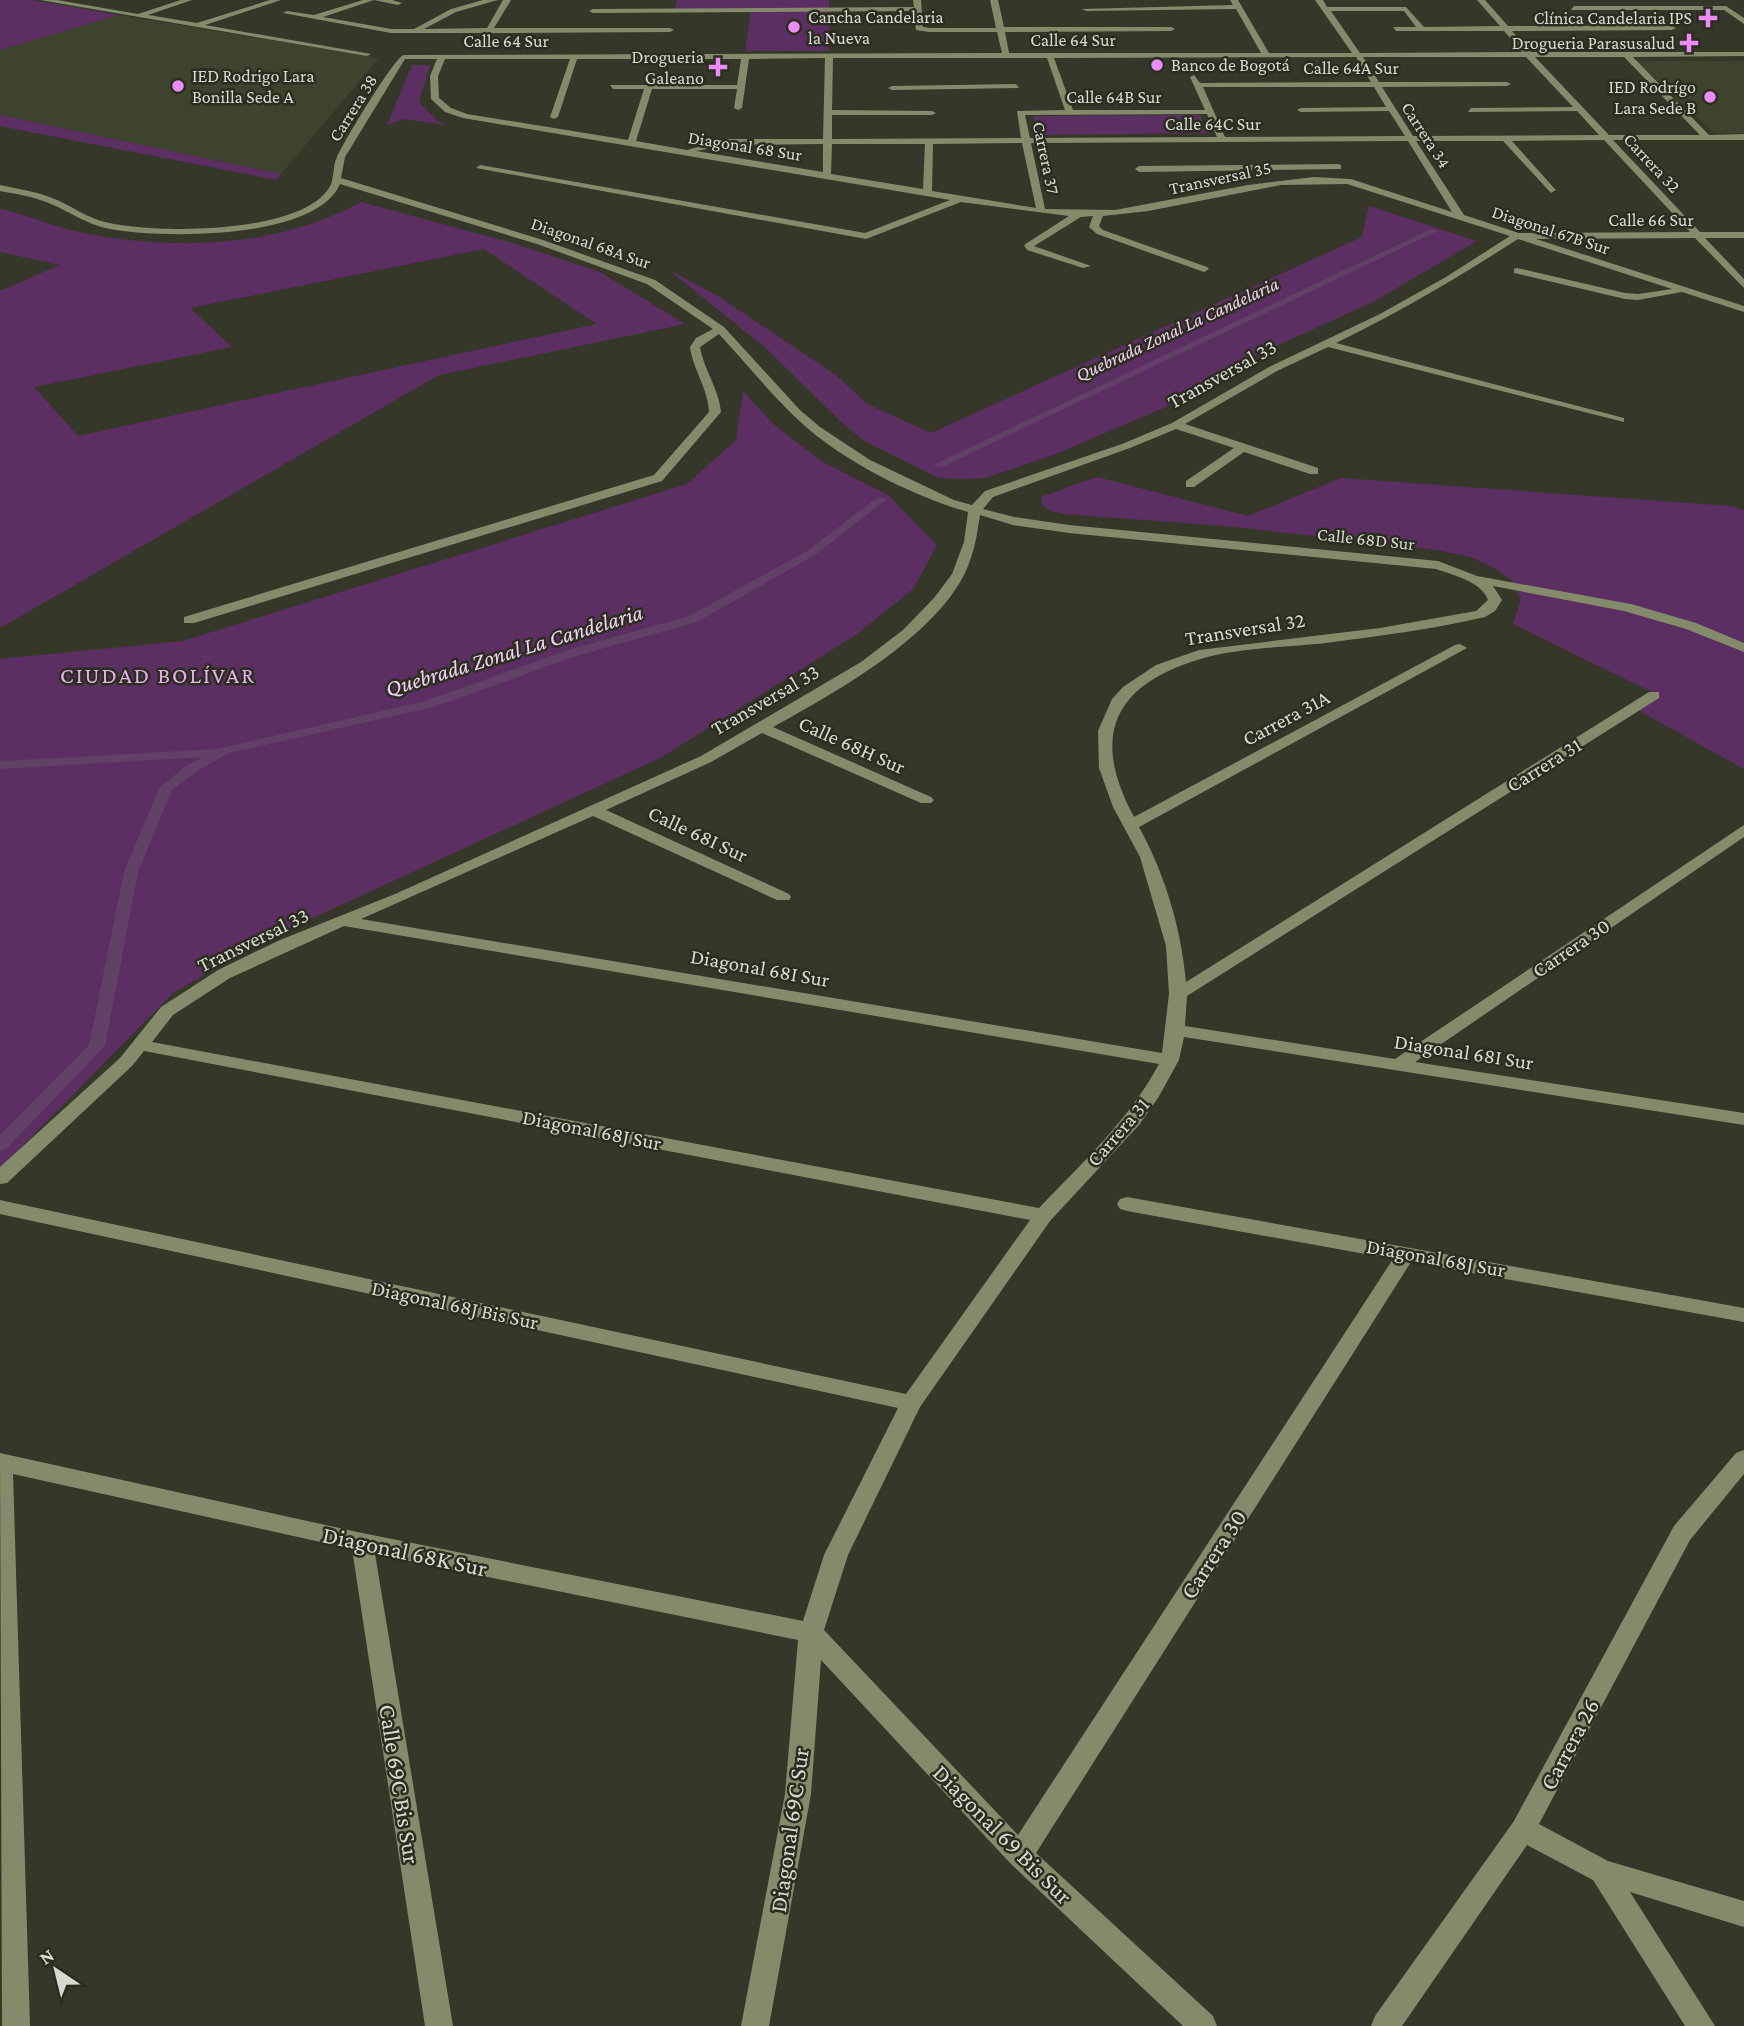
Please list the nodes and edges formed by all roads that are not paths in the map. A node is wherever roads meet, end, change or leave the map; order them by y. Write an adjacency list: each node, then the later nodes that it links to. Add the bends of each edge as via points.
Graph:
1 (44, 0): 31 (street)
2 (188, 0): 31 (street)
3 (277, 0): 38 (street)
4 (370, 0): 32 (street)
5 (377, 0): 17 (street)
6 (494, 0): 47 (street, via 456,9)
7 (507, 0): 44 (street)
8 (677, 0): 27 (street)
9 (916, 0): 25 (street)
10 (994, 0): 46 (street)
11 (1320, 0): 26 (street, Carrera 34)
12 (1481, 0): 42 (street, Carrera 32)
13 (1566, 0): 21 (street)
14 (1640, 0): 22 (street)
15 (1715, 0): 23 (street)
16 (597, 2): 28 (street)
17 (397, 3)
18 (1159, 4): 19 (street); 20 (street); 46 (street, via 1172,33)
19 (1236, 4): 57 (street)
20 (1085, 5): 33 (street)
21 (1574, 8): 22 (street); 34 (street)
22 (1649, 8): 23 (street); 30 (street)
23 (1725, 8): 24 (street); 37 (street)
24 (1744, 8)
25 (918, 9): 27 (street); 46 (street, via 923,29)
26 (1325, 9): 41 (street, via 1406,9); 58 (street, Carrera 34)
27 (675, 10): 28 (street); 45 (street)
28 (593, 11): 35 (street)
29 (287, 13): 32 (street)
30 (1657, 15)
31 (138, 16): 38 (street)
32 (313, 18): 47 (street)
33 (1088, 18)
34 (1584, 18)
35 (589, 20)
36 (1665, 21): 39 (street)
37 (1744, 22)
38 (196, 25): 48 (street)
39 (1672, 28): 42 (street); 49 (street)
40 (1396, 29): 41 (street)
41 (1422, 29): 42 (street)
42 (1507, 29): 54 (street, Carrera 32)
43 (447, 30): 44 (street); 47 (street); 50 (street)
44 (490, 30): 45 (street); 51 (street)
45 (670, 30): 52 (street)
46 (1000, 30): 60 (street)
47 (416, 31)
48 (244, 34): 53 (street); 66 (street, via 245,41 254,44)
49 (1683, 37)
50 (441, 41)
51 (484, 41)
52 (667, 41)
53 (367, 54)
54 (1528, 54): 55 (street, Calle 64 Sur); 58 (street, Calle 64 Sur); 80 (street, Carrera 32)
55 (1626, 54): 56 (street, Calle 64 Sur); 91 (street)
56 (1744, 54)
57 (1266, 55): 58 (street, Calle 64 Sur); 61 (street, Calle 64 Sur)
58 (1357, 55): 67 (street, Carrera 34)
59 (829, 56): 60 (street, Calle 64 Sur); 65 (street, Calle 64 Sur); 84 (street)
60 (1006, 56): 61 (street, Calle 64 Sur)
61 (1050, 56): 88 (street)
62 (403, 57): 63 (street, Calle 64 Sur); 110 (street, Carrera 38, via 392,66 340,158)
63 (442, 57): 64 (street, Calle 64 Sur); 101 (street, Diagonal 68 Sur, via 433,93 448,110)
64 (574, 57): 65 (street, Calle 64 Sur); 89 (street)
65 (745, 57): 73 (street)
66 (374, 63)
67 (1374, 84): 68 (street, Calle 64A Sur); 79 (street, Carrera 34); 85 (street, Calle 64A Sur, via 1195,80)
68 (1471, 84): 69 (street, Calle 64A Sur); 76 (street)
69 (1507, 84)
70 (1016, 86): 74 (street)
71 (613, 87): 72 (street)
72 (649, 87): 73 (street); 101 (street)
73 (740, 87): 78 (street)
74 (929, 87): 75 (street); 86 (street)
75 (892, 88)
76 (1478, 92)
77 (1486, 101): 83 (street)
78 (738, 107)
79 (1391, 109): 81 (street); 97 (street, Carrera 34)
80 (1579, 109): 83 (street); 94 (street, Carrera 32)
81 (1301, 110)
82 (1471, 110): 83 (street)
83 (1494, 110)
84 (828, 112): 86 (street); 99 (street)
85 (1208, 112): 88 (street, Calle 64B Sur); 95 (street)
86 (932, 113): 90 (street)
87 (1020, 113): 88 (street, Calle 64B Sur); 98 (street, Carrera 37)
88 (1070, 113)
89 (554, 117)
90 (931, 125)
91 (1707, 137): 92 (street, Calle 64C Sur); 94 (street, Calle 64C Sur)
92 (1744, 137)
93 (1505, 138): 94 (street, Calle 64C Sur); 97 (street, Calle 64C Sur); 114 (street)
94 (1606, 138): 121 (street, Carrera 32)
95 (1222, 139): 96 (street, Calle 64C Sur); 98 (street, Calle 64C Sur)
96 (1319, 139): 97 (street, Calle 64C Sur); 102 (street)
97 (1410, 139): 120 (street, Carrera 34)
98 (1026, 140): 100 (street, Calle 64C Sur); 117 (street, Carrera 37)
99 (827, 141): 100 (street, Calle 64C Sur); 103 (street, Calle 64C Sur, via 728,142); 109 (street)
100 (929, 141): 115 (street)
101 (631, 143): 103 (street, Diagonal 68 Sur)
102 (1325, 148)
103 (684, 152): 109 (street, Diagonal 68 Sur)
104 (1331, 157): 107 (street)
105 (1135, 159): 108 (street)
106 (480, 167): 116 (street, via 866,236)
107 (1338, 167): 108 (street); 111 (street)
108 (1139, 169): 112 (street)
109 (827, 176): 115 (street, Diagonal 68 Sur)
110 (337, 180): 113 (street, Carrera 38, via 324,199 281,219 189,232 107,226 37,195); 132 (street, Diagonal 68A Sur, via 633,274 674,296)
111 (1348, 181): 119 (street, Transversal 35, via 1278,182); 120 (street, Diagonal 67B Sur)
112 (1145, 182)
113 (0, 188)
114 (1551, 190)
115 (926, 192): 116 (street, Diagonal 68 Sur)
116 (962, 198): 117 (street, Diagonal 68 Sur)
117 (1041, 211): 118 (street, Diagonal 68 Sur)
118 (1079, 214): 119 (street, Diagonal 68 Sur); 124 (street, via 1029,244)
119 (1099, 214): 125 (street, via 1094,228 1100,232)
120 (1460, 217): 123 (street, Diagonal 67B Sur)
121 (1697, 235): 122 (street, Calle 66 Sur); 123 (street, Calle 66 Sur); 127 (street, Carrera 32)
122 (1744, 235)
123 (1517, 236): 130 (street, Diagonal 67B Sur); 133 (street, Transversal 33, via 1432,289)
124 (1086, 266)
125 (1204, 269)
126 (1517, 271): 130 (street, via 1625,296)
127 (1731, 272): 128 (street); 129 (street, Carrera 32)
128 (1744, 272)
129 (1744, 285)
130 (1683, 290): 131 (street, Diagonal 67B Sur)
131 (1744, 309)
132 (720, 330): 139 (street, Diagonal 68A Sur, via 796,412 839,446 909,485); 141 (street, via 695,347 715,412 659,478)
133 (1325, 343): 134 (street); 135 (street, Transversal 33)
134 (1620, 420)
135 (1176, 425): 136 (street); 139 (street, Transversal 33, via 1003,487 989,494)
136 (1243, 447): 137 (street); 138 (street)
137 (1314, 471)
138 (1190, 484)
139 (974, 512): 140 (street, Calle 68D Sur, via 1069,529 1403,559 1438,565); 145 (street, Transversal 33, via 970,542 958,574 908,633 866,665)
140 (1474, 579): 143 (street, Calle 68D Sur, via 1626,607); 148 (street, Transversal 32, via 1492,592 1495,600 1479,614 1380,632 1204,653 1143,678 1116,702 1105,731 1106,768)
141 (189, 620)
142 (1460, 648): 148 (street, Carrera 31A)
143 (1744, 648)
144 (1654, 695): 152 (street, Carrera 31)
145 (762, 728): 146 (street, Calle 68H Sur); 147 (street, Transversal 33)
146 (926, 800)
147 (595, 810): 150 (street, Calle 68I Sur); 151 (street, Transversal 33)
148 (1131, 825): 152 (street, Transversal 32, via 1149,857 1164,904)
149 (1744, 831): 156 (street, Carrera 30)
150 (783, 897)
151 (342, 921): 154 (street, Transversal 33, via 224,974 167,1011); 155 (street, Diagonal 68I Sur)
152 (1178, 994): 153 (street, Carrera 31)
153 (1177, 1030): 155 (street, Carrera 31); 156 (street, Diagonal 68I Sur)
154 (140, 1045): 158 (street, Transversal 33); 161 (street, Diagonal 68J Sur)
155 (1170, 1059): 161 (street, Carrera 31, via 1132,1121)
156 (1398, 1065): 157 (street, Diagonal 68I Sur)
157 (1744, 1119)
158 (0, 1178)
159 (1128, 1204): 162 (street, Diagonal 68J Sur)
160 (0, 1207): 164 (street, Diagonal 68J Bis Sur)
161 (1043, 1216): 164 (street, Carrera 31)
162 (1406, 1253): 163 (street, Diagonal 68J Sur); 170 (street, Carrera 30)
163 (1744, 1315)
164 (911, 1403): 168 (street, Carrera 31, via 836,1555)
165 (1744, 1459): 169 (street, Carrera 26, via 1682,1533)
166 (1, 1462): 167 (street, Diagonal 68K Sur); 173 (street)
167 (362, 1542): 168 (street, Diagonal 68K Sur); 174 (street, Calle 69C Bis Sur)
168 (811, 1633): 170 (street, Diagonal 69 Bis Sur); 175 (street, Diagonal 69C Sur, via 798,1794)
169 (1523, 1829): 171 (street); 177 (street, Carrera 26)
170 (1020, 1855): 176 (street, Diagonal 69 Bis Sur)
171 (1602, 1871): 172 (street); 178 (street)
172 (1744, 1914)
173 (16, 2026)
174 (439, 2026)
175 (755, 2026)
176 (1203, 2026)
177 (1385, 2026)
178 (1701, 2026)

